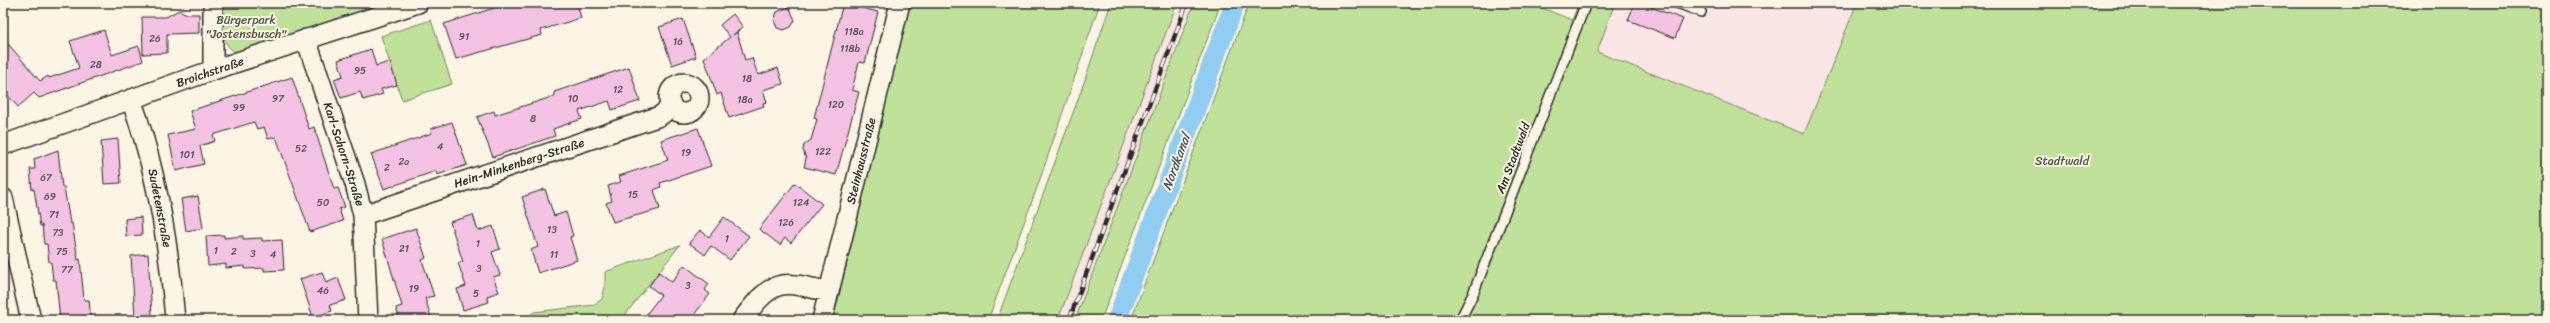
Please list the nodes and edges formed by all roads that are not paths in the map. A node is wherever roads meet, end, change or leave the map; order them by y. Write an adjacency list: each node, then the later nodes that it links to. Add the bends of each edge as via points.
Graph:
1 (213, 3): 8 (street)
2 (418, 3): 7 (street, Broichstraße)
3 (900, 3): 14 (street, Steinhausstraße)
4 (1586, 3): 20 (lane, Am Stadtwald, via 1473,294)
5 (1677, 3): 6 (lane)
6 (1701, 12)
7 (306, 39): 8 (street, Broichstraße); 13 (street, Karl-Schorn-Straße)
8 (212, 70): 9 (street, Broichstraße)
9 (131, 99): 11 (street, Broichstraße); 16 (street, Sudetenstraße, via 144,137 160,203)
10 (672, 106): 13 (street, Hein-Minkenberg-Straße, via 660,116)
11 (3, 146)
12 (3, 198): 15 (street)
13 (363, 215): 17 (street, Karl-Schorn-Straße)
14 (829, 292): 18 (street, via 794,284 776,285 762,295); 19 (street, Steinhausstraße)
15 (31, 320)
16 (175, 320)
17 (368, 320)
18 (742, 320)
19 (822, 320)
20 (1460, 320)

